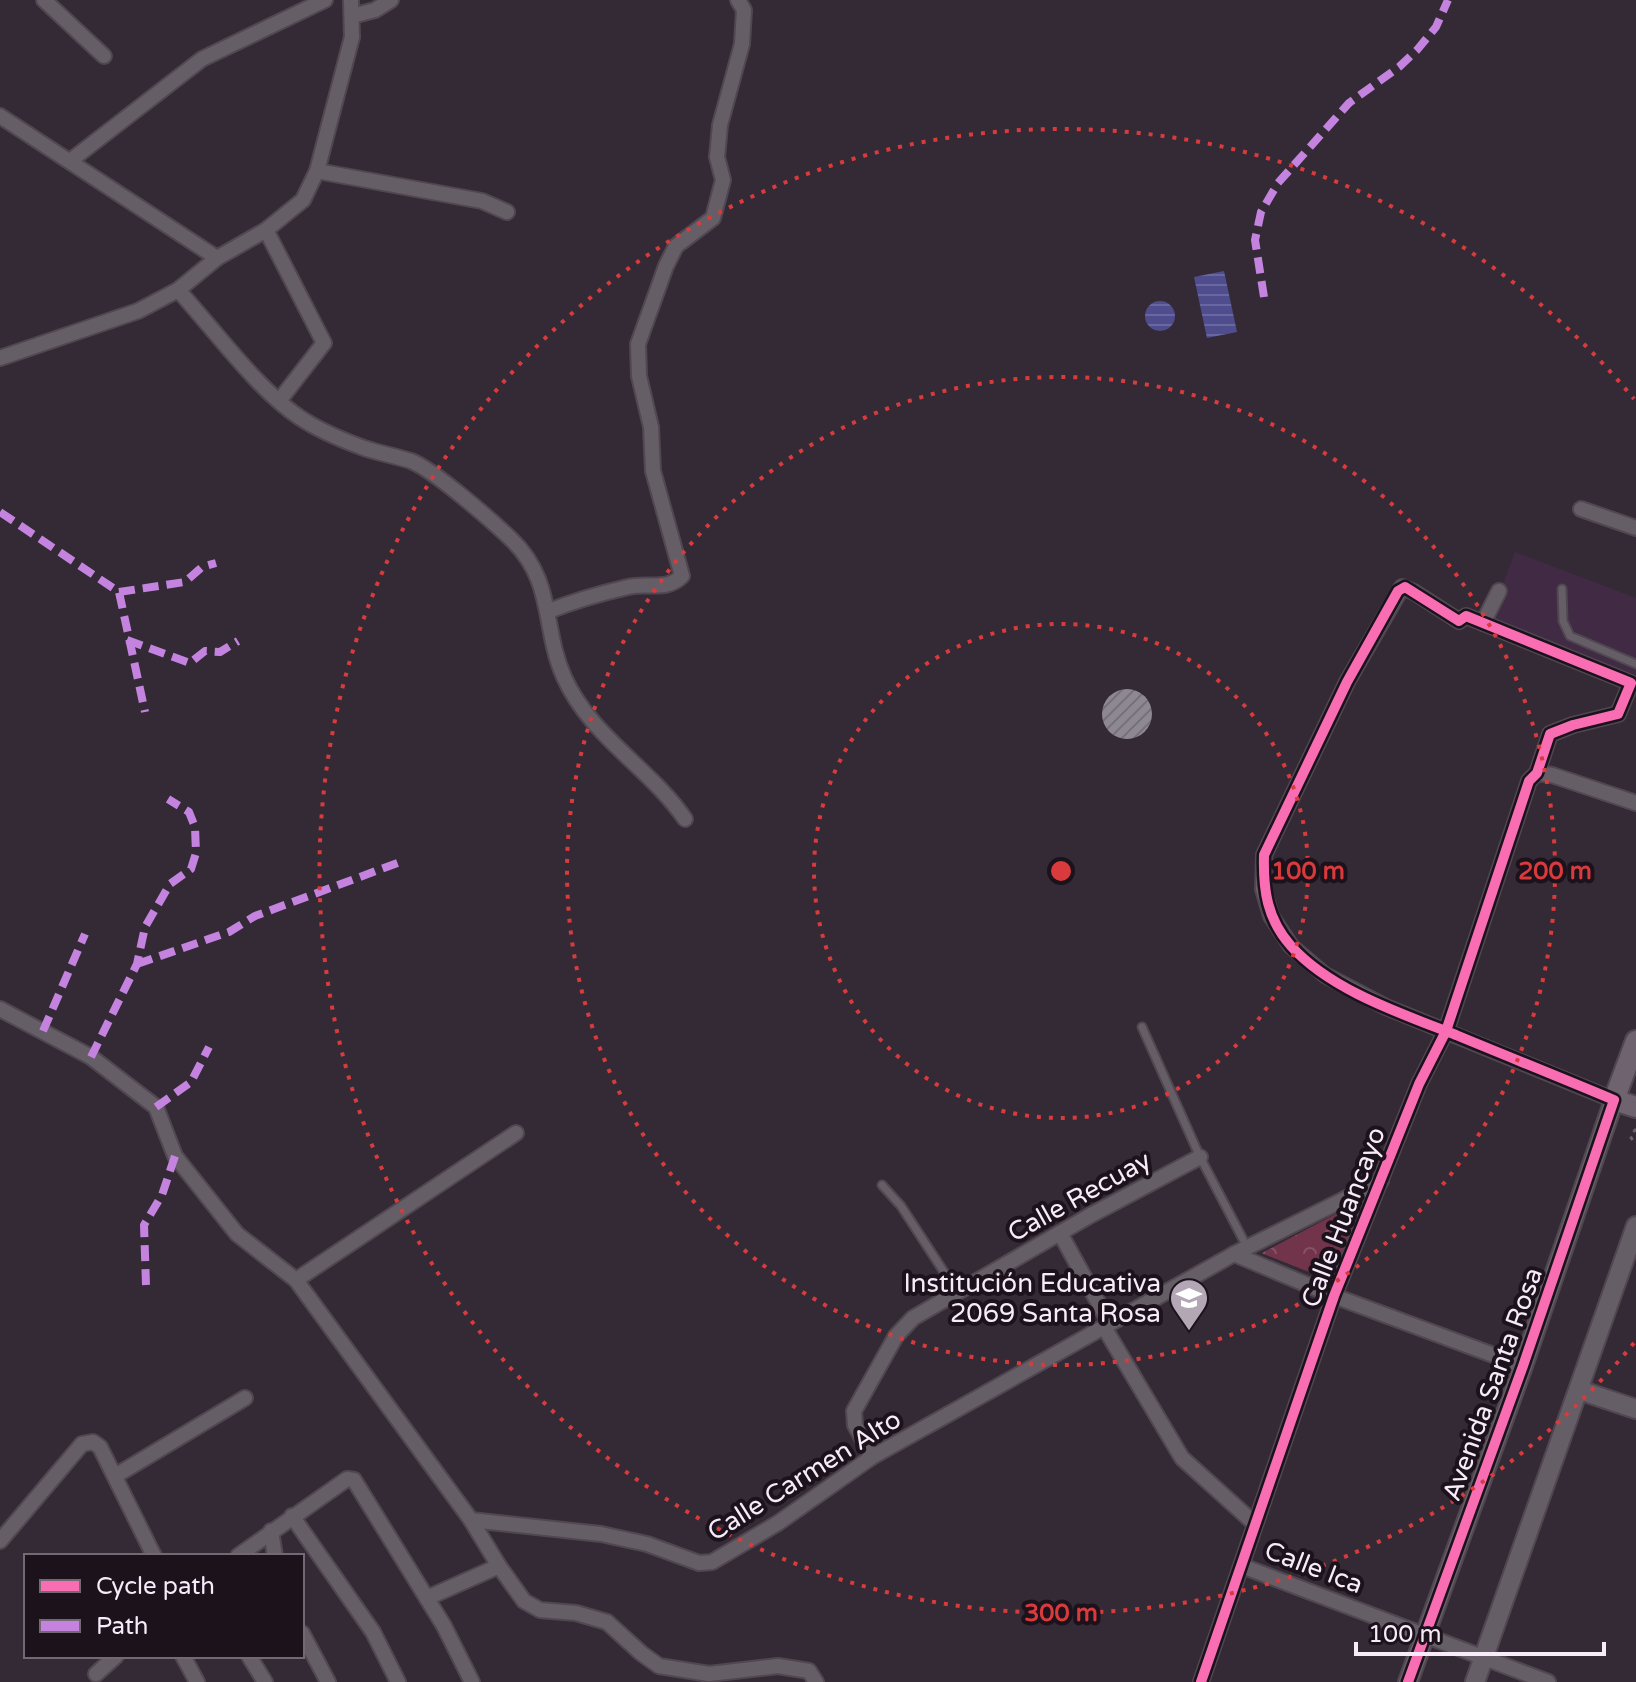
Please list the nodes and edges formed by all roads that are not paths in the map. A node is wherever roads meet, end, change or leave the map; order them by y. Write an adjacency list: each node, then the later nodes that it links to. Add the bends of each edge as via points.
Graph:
1 (44, 0): 7 (street)
2 (325, 0): 9 (street, via 202,59)
3 (351, 0): 6 (street)
4 (391, 0): 6 (street)
5 (738, 0): 21 (street, via 744,10 742,44 720,125 717,157 723,180 713,218 676,246 638,344 653,471 682,576 668,585 633,586)
6 (352, 16): 10 (street, via 352,37)
7 (104, 56)
8 (0, 116): 9 (street)
9 (70, 161): 13 (street)
10 (317, 171): 11 (street, via 482,201); 12 (street, via 303,200)
11 (507, 212)
12 (266, 230): 13 (street); 16 (street, via 324,343)
13 (217, 258): 14 (street)
14 (178, 290): 15 (street, via 138,311); 16 (street)
15 (0, 358)
16 (279, 401): 21 (street, via 331,435 412,461 439,479 513,541 538,578)
17 (1581, 509): 18 (street)
18 (1636, 528)
19 (1562, 589): 23 (lane, via 1563,621 1570,636)
20 (1499, 591): 22 (street)
21 (549, 611): 26 (street, via 558,661 573,694)
22 (1483, 623): 24 (street, Calle Huancayo, via 1631,683 1618,714 1550,734); 29 (street, via 1466,616 1459,621 1402,587 1347,682 1264,855 1263,889 1271,916 1291,946 1325,975)
23 (1636, 664)
24 (1537, 773): 25 (street); 29 (street, Calle Huancayo, via 1529,781)
25 (1636, 803)
26 (685, 819)
27 (0, 1009): 40 (street, via 91,1057 156,1107 175,1156 237,1234)
28 (1142, 1027): 34 (lane)
29 (1446, 1031): 31 (street); 35 (street, Calle Huancayo)
30 (1636, 1041): 31 (main road, Avenida Santa Rosa)
31 (1614, 1100): 32 (main road); 44 (street, Avenida Santa Rosa)
32 (1636, 1107)
33 (516, 1133): 40 (street)
34 (1200, 1157): 38 (street, Calle Recuay); 39 (lane)
35 (1381, 1181): 39 (street, Calle Carmen Alto); 42 (street, Calle Huancayo)
36 (882, 1185): 41 (lane)
37 (1636, 1226): 45 (street)
38 (1060, 1233): 41 (street, Calle Recuay); 43 (street)
39 (1241, 1250): 42 (street); 43 (street, Calle Carmen Alto)
40 (296, 1280): 51 (street)
41 (957, 1292): 48 (street, Calle Recuay, via 913,1318 896,1336 854,1411 855,1425)
42 (1334, 1296): 44 (street); 52 (street, Calle Huancayo)
43 (1107, 1325): 48 (street, Calle Carmen Alto); 52 (street, via 1182,1458)
44 (1523, 1366): 61 (street, Avenida Santa Rosa)
45 (1579, 1390): 47 (street); 66 (street)
46 (245, 1398): 49 (street)
47 (1636, 1409)
48 (872, 1457): 51 (street, Calle Carmen Alto, via 712,1562 699,1563 601,1534)
49 (115, 1476): 54 (street, via 97,1444 82,1444); 55 (street)
50 (292, 1516): 53 (street); 60 (street, via 347,1479 354,1480); 71 (street, via 373,1632)
51 (471, 1520): 58 (street)
52 (1255, 1524): 59 (street, Calle Huancayo)
53 (271, 1531): 56 (street); 57 (street)
54 (0, 1541)
55 (153, 1554)
56 (241, 1554)
57 (275, 1554)
58 (499, 1566): 60 (street); 73 (street, via 524,1601 540,1610 607,1622 659,1666 709,1674 787,1667 809,1671)
59 (1242, 1566): 61 (street, Calle Ica); 74 (street, Calle Huancayo)
60 (427, 1598): 72 (street)
61 (1424, 1636): 66 (street, Calle Ica); 75 (street, Avenida Santa Rosa)
62 (304, 1637): 70 (street)
63 (114, 1658): 67 (street)
64 (184, 1658): 68 (street)
65 (250, 1658): 69 (street)
66 (1483, 1659): 76 (street); 77 (street, Calle Ica)
67 (96, 1674)
68 (197, 1682)
69 (265, 1682)
70 (328, 1682)
71 (398, 1682)
72 (472, 1682)
73 (816, 1682)
74 (1201, 1682)
75 (1408, 1682)
76 (1475, 1682)
77 (1548, 1682)

